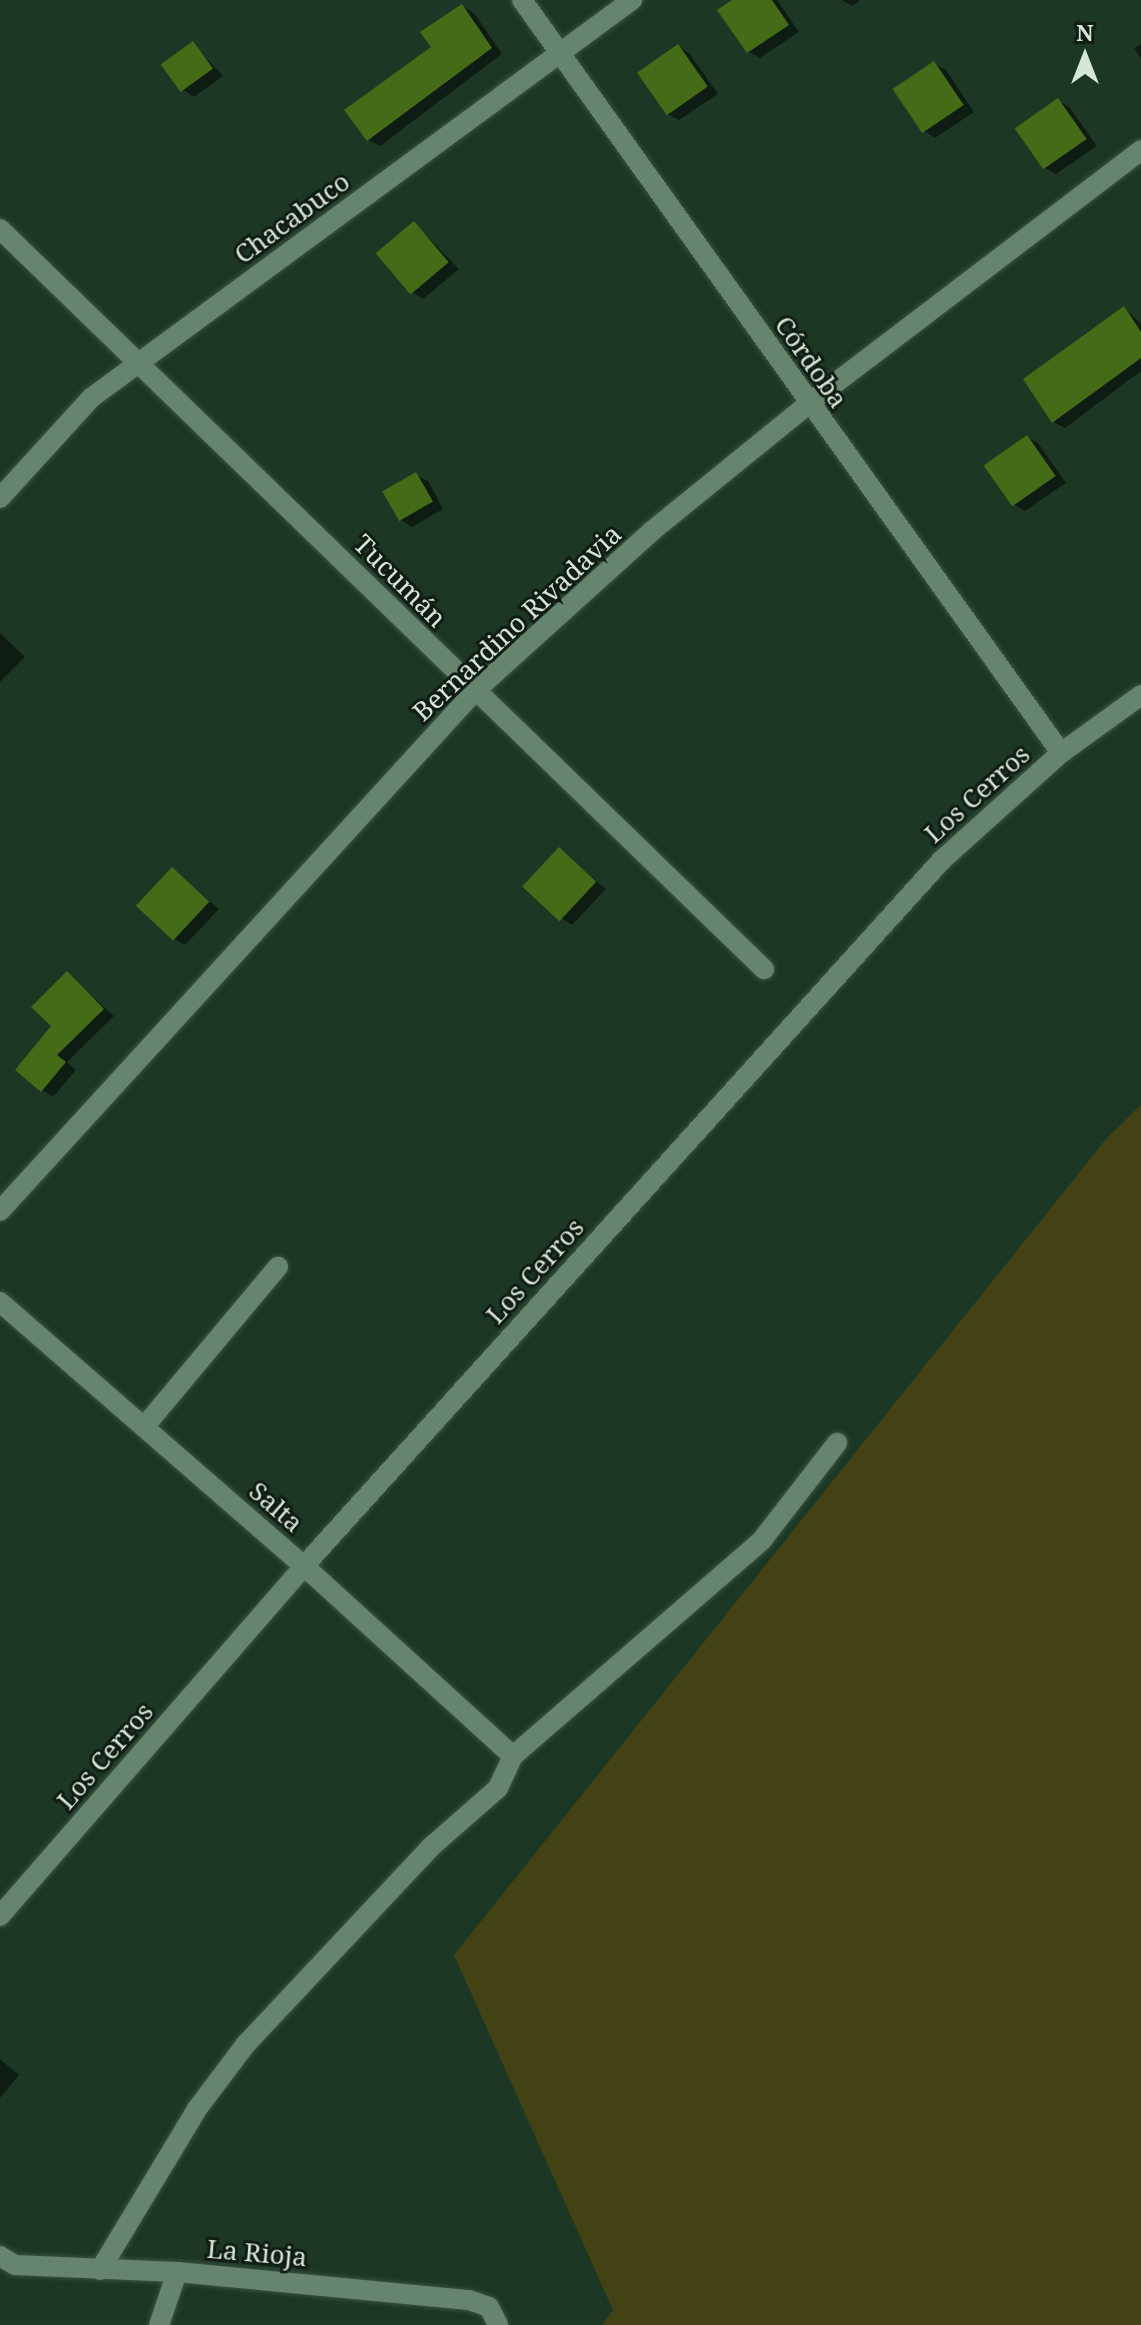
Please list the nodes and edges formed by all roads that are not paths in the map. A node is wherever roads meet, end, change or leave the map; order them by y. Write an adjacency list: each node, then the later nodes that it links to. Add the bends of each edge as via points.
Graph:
1 (522, 0): 3 (street, Córdoba)
2 (632, 0): 3 (street, Chacabuco)
3 (561, 53): 6 (street, Chacabuco); 7 (street, Córdoba)
4 (1141, 150): 7 (street, Bernardino Rivadavia)
5 (0, 229): 6 (street, Tucumán)
6 (141, 361): 8 (street, Chacabuco, via 91,398); 9 (street, Tucumán)
7 (808, 404): 9 (street, Bernardino Rivadavia, via 652,531); 11 (street, Córdoba)
8 (0, 498)
9 (475, 691): 12 (street, Tucumán); 13 (street, Bernardino Rivadavia)
10 (1141, 695): 11 (street, Los Cerros)
11 (1061, 753): 18 (street, Los Cerros, via 942,860)
12 (764, 969)
13 (0, 1211)
14 (278, 1267): 16 (street)
15 (0, 1302): 16 (street, Salta)
16 (144, 1427): 18 (street, Salta)
17 (837, 1443): 19 (street, via 762,1540)
18 (304, 1566): 19 (street, Salta); 20 (street, Los Cerros)
19 (513, 1756): 22 (street, via 498,1788 432,1846 246,2044 197,2109)
20 (0, 1916)
21 (0, 2256): 22 (street, La Rioja, via 15,2265)
22 (100, 2270): 23 (street, La Rioja)
23 (177, 2272): 24 (street); 25 (street, La Rioja, via 469,2300 489,2307)
24 (159, 2325)
25 (498, 2325)

